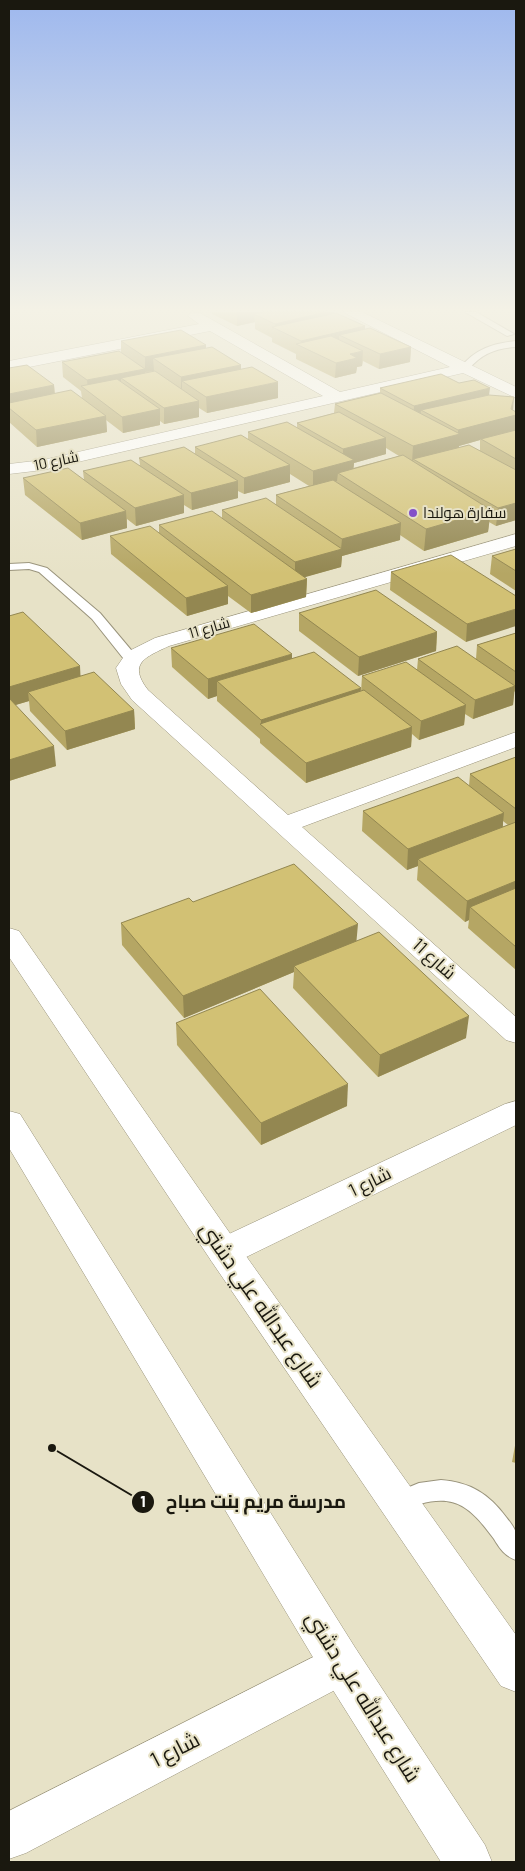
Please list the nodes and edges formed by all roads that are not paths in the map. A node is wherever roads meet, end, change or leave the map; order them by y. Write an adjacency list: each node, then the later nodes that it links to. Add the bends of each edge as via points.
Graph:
1 (327, 399): 2 (street, شارع 10, via 43,465)
2 (9, 469)
3 (516, 540): 5 (street, شارع 11, via 171,639 150,647)
4 (9, 567): 5 (lane, via 29,566 43,570 96,616)
5 (132, 660): 7 (street, شارع 11, via 126,674 140,695)
6 (516, 739): 7 (street)
7 (284, 825): 9 (street, شارع 11)
8 (9, 937): 12 (street, شارع عبدالله علي دشتي)
9 (516, 1033)
10 (516, 1112): 12 (street, شارع 1)
11 (9, 1122): 15 (street, شارع عبدالله علي دشتي)
12 (224, 1252): 13 (street, شارع عبدالله علي دشتي)
13 (398, 1503): 14 (lane, via 422,1492 453,1491 467,1495 482,1506); 16 (street, شارع عبدالله علي دشتي)
14 (516, 1550)
15 (341, 1664): 17 (street, شارع 1); 18 (street, شارع عبدالله علي دشتي)
16 (516, 1670)
17 (9, 1836)
18 (468, 1862)

